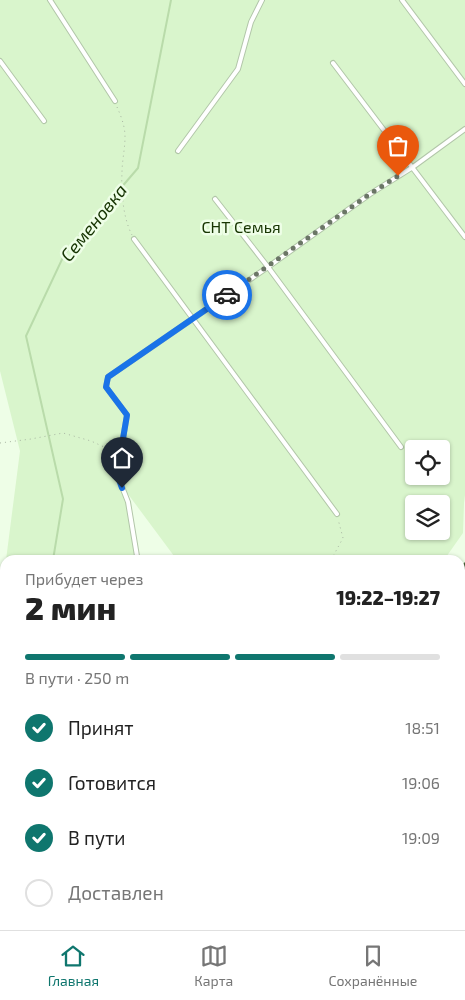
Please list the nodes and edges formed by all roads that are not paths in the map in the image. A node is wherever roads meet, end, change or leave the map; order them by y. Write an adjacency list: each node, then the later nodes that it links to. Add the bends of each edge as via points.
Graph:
1 (50, 0): 7 (lane)
2 (262, 0): 10 (lane, via 251,22 238,69)
3 (402, 0): 6 (lane)
4 (0, 61): 8 (lane)
5 (333, 63): 11 (lane)
6 (465, 84)
7 (114, 101)
8 (44, 121)
9 (465, 129): 11 (lane)
10 (178, 150)
11 (412, 167): 13 (lane); 15 (lane)
12 (215, 199): 15 (lane)
13 (465, 237)
14 (134, 239): 16 (lane)
15 (268, 267): 16 (lane); 17 (lane)
16 (193, 318): 18 (lane); 19 (lane, via 108,377 106,387 127,415 117,474 128,502)
17 (401, 447)
18 (337, 514)
19 (138, 555)

